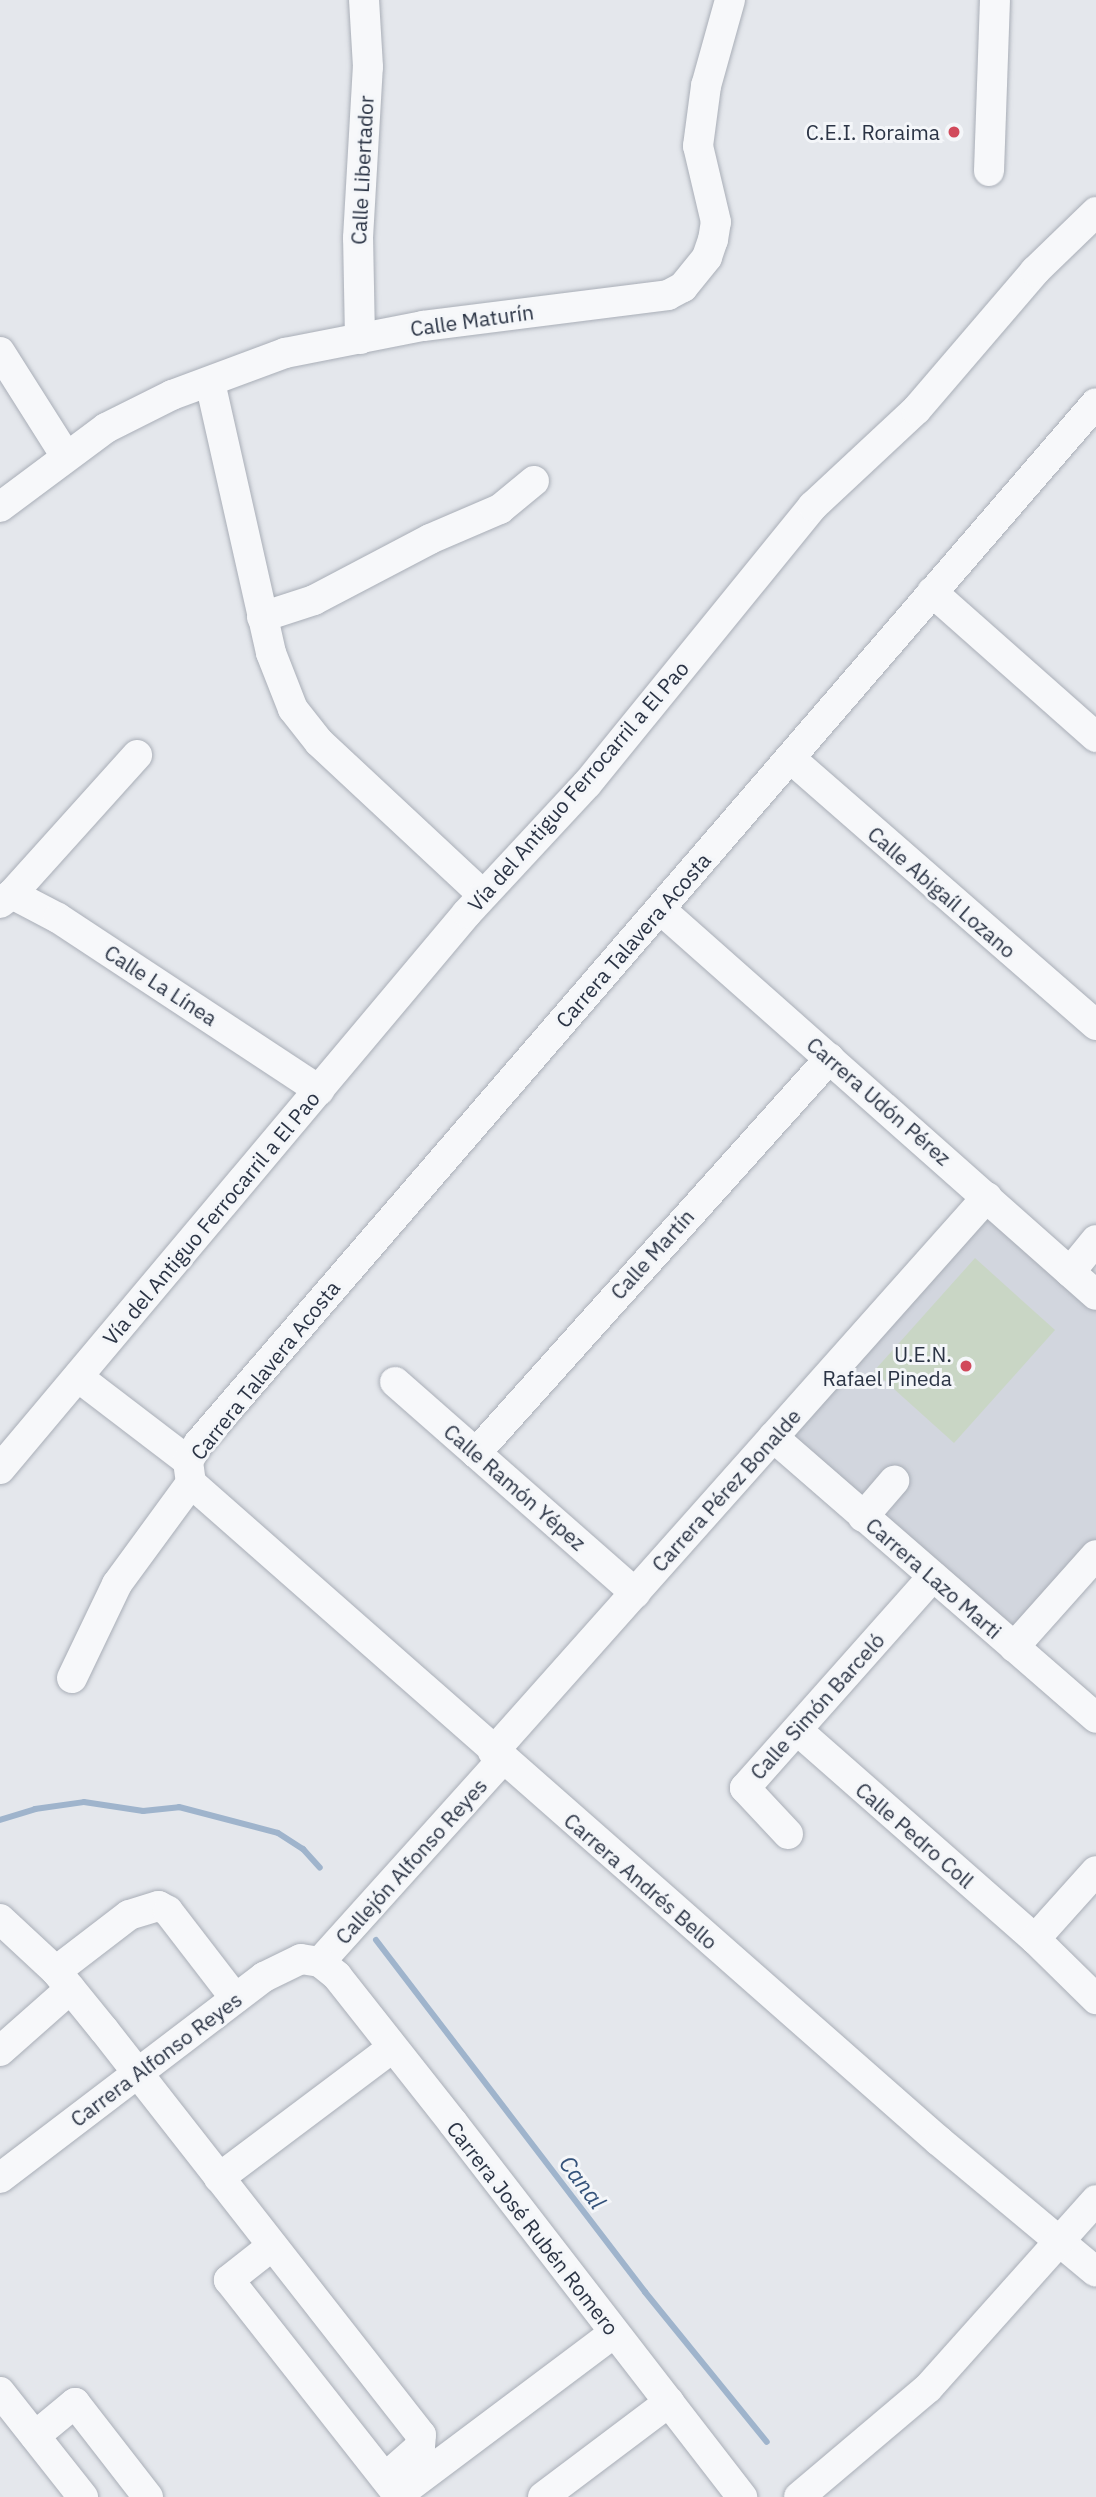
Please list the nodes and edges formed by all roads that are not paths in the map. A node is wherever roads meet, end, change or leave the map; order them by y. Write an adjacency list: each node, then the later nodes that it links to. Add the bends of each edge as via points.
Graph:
1 (364, 0): 6 (street, Calle Libertador, via 368,67 358,249)
2 (730, 0): 6 (street, Calle Maturín, via 706,86 698,146 716,222 707,257 684,287 668,295 525,311)
3 (995, 0): 4 (street)
4 (989, 171)
5 (1096, 212): 18 (street, Vía del Antiguo Ferrocarril a El Pao, via 1035,271 916,410 813,506 587,784)
6 (360, 339): 8 (street, Calle Maturín, via 285,353)
7 (0, 352): 10 (street)
8 (210, 382): 10 (street, Calle Maturín, via 152,404); 14 (street)
9 (1096, 403): 13 (street, Carrera Talavera Acosta)
10 (65, 455): 12 (street, Calle Maturín)
11 (534, 481): 14 (street, via 499,509 430,538 314,600)
12 (0, 507)
13 (932, 592): 15 (street); 17 (street, Carrera Talavera Acosta)
14 (262, 617): 18 (street, via 283,689 304,724)
15 (1096, 737)
16 (137, 755): 19 (street)
17 (790, 758): 20 (street, Carrera Talavera Acosta); 21 (street, Calle Abigaíl Lozano)
18 (483, 895): 23 (street, Vía del Antiguo Ferrocarril a El Pao)
19 (6, 899): 23 (street, Calle La Línea, via 58,918)
20 (660, 909): 22 (street, Carrera Udón Pérez); 33 (street, Carrera Talavera Acosta, via 407,1199)
21 (1096, 1025)
22 (830, 1058): 24 (street, Carrera Udón Pérez); 31 (street, Calle Martín)
23 (319, 1090): 28 (street, Vía del Antiguo Ferrocarril a El Pao)
24 (987, 1197): 26 (street, Carrera Udón Pérez); 30 (street, Carrera Pérez Bonalde)
25 (1096, 1240): 26 (street)
26 (1070, 1272): 27 (street, Carrera Udón Pérez)
27 (1096, 1295)
28 (78, 1377): 32 (street, Vía del Antiguo Ferrocarril a El Pao); 33 (street, Carrera Andrés Bello)
29 (395, 1382): 31 (street, Calle Ramón Yépez)
30 (773, 1437): 35 (street, Carrera Lazo Marti); 38 (street, Carrera Pérez Bonalde)
31 (476, 1453): 38 (street, Calle Ramón Yépez)
32 (0, 1469)
33 (190, 1472): 40 (street, Carrera Talavera Acosta, via 117,1584); 43 (street, Carrera Andrés Bello)
34 (894, 1481): 35 (street)
35 (863, 1517): 37 (street, Carrera Lazo Marti)
36 (1096, 1555): 39 (street)
37 (933, 1576): 39 (street, Carrera Lazo Marti); 42 (street, Calle Simón Barceló)
38 (635, 1593): 43 (street, Carrera Pérez Bonalde)
39 (1014, 1647): 41 (street, Carrera Lazo Marti)
40 (72, 1678)
41 (1096, 1718)
42 (797, 1730): 44 (street, Calle Simón Barceló, via 745,1788); 47 (street, Calle Pedro Coll)
43 (498, 1756): 48 (street, Callejón Alfonso Reyes); 58 (street, Carrera Andrés Bello)
44 (788, 1833)
45 (1096, 1871): 47 (street)
46 (0, 1919): 49 (street)
47 (1035, 1938): 51 (street, Calle Pedro Coll)
48 (320, 1962): 50 (street, Carrera Alfonso Reyes, via 290,1962); 52 (street, Carrera José Rubén Romero, via 337,1976)
49 (63, 1980): 50 (street, via 129,1915 159,1906 168,1911); 53 (street); 54 (street)
50 (235, 1998): 54 (street, Carrera Alfonso Reyes)
51 (1096, 1999)
52 (392, 2048): 56 (street); 61 (street, Carrera José Rubén Romero)
53 (0, 2051)
54 (137, 2072): 55 (street, Carrera Alfonso Reyes); 56 (street)
55 (0, 2178)
56 (219, 2178): 59 (street)
57 (1096, 2200): 58 (street)
58 (1059, 2241): 60 (street, Carrera Andrés Bello); 66 (street, via 928,2389)
59 (272, 2246): 65 (street, via 421,2435 420,2447); 65 (street, via 229,2280)
60 (1096, 2272)
61 (614, 2333): 63 (street, Carrera José Rubén Romero); 65 (street)
62 (0, 2392): 64 (street)
63 (669, 2402): 69 (street); 70 (street, Carrera José Rubén Romero)
64 (35, 2436): 67 (street); 68 (street, via 75,2403)
65 (395, 2490)
66 (814, 2493)
67 (83, 2497)
68 (148, 2497)
69 (542, 2497)
70 (742, 2497)

